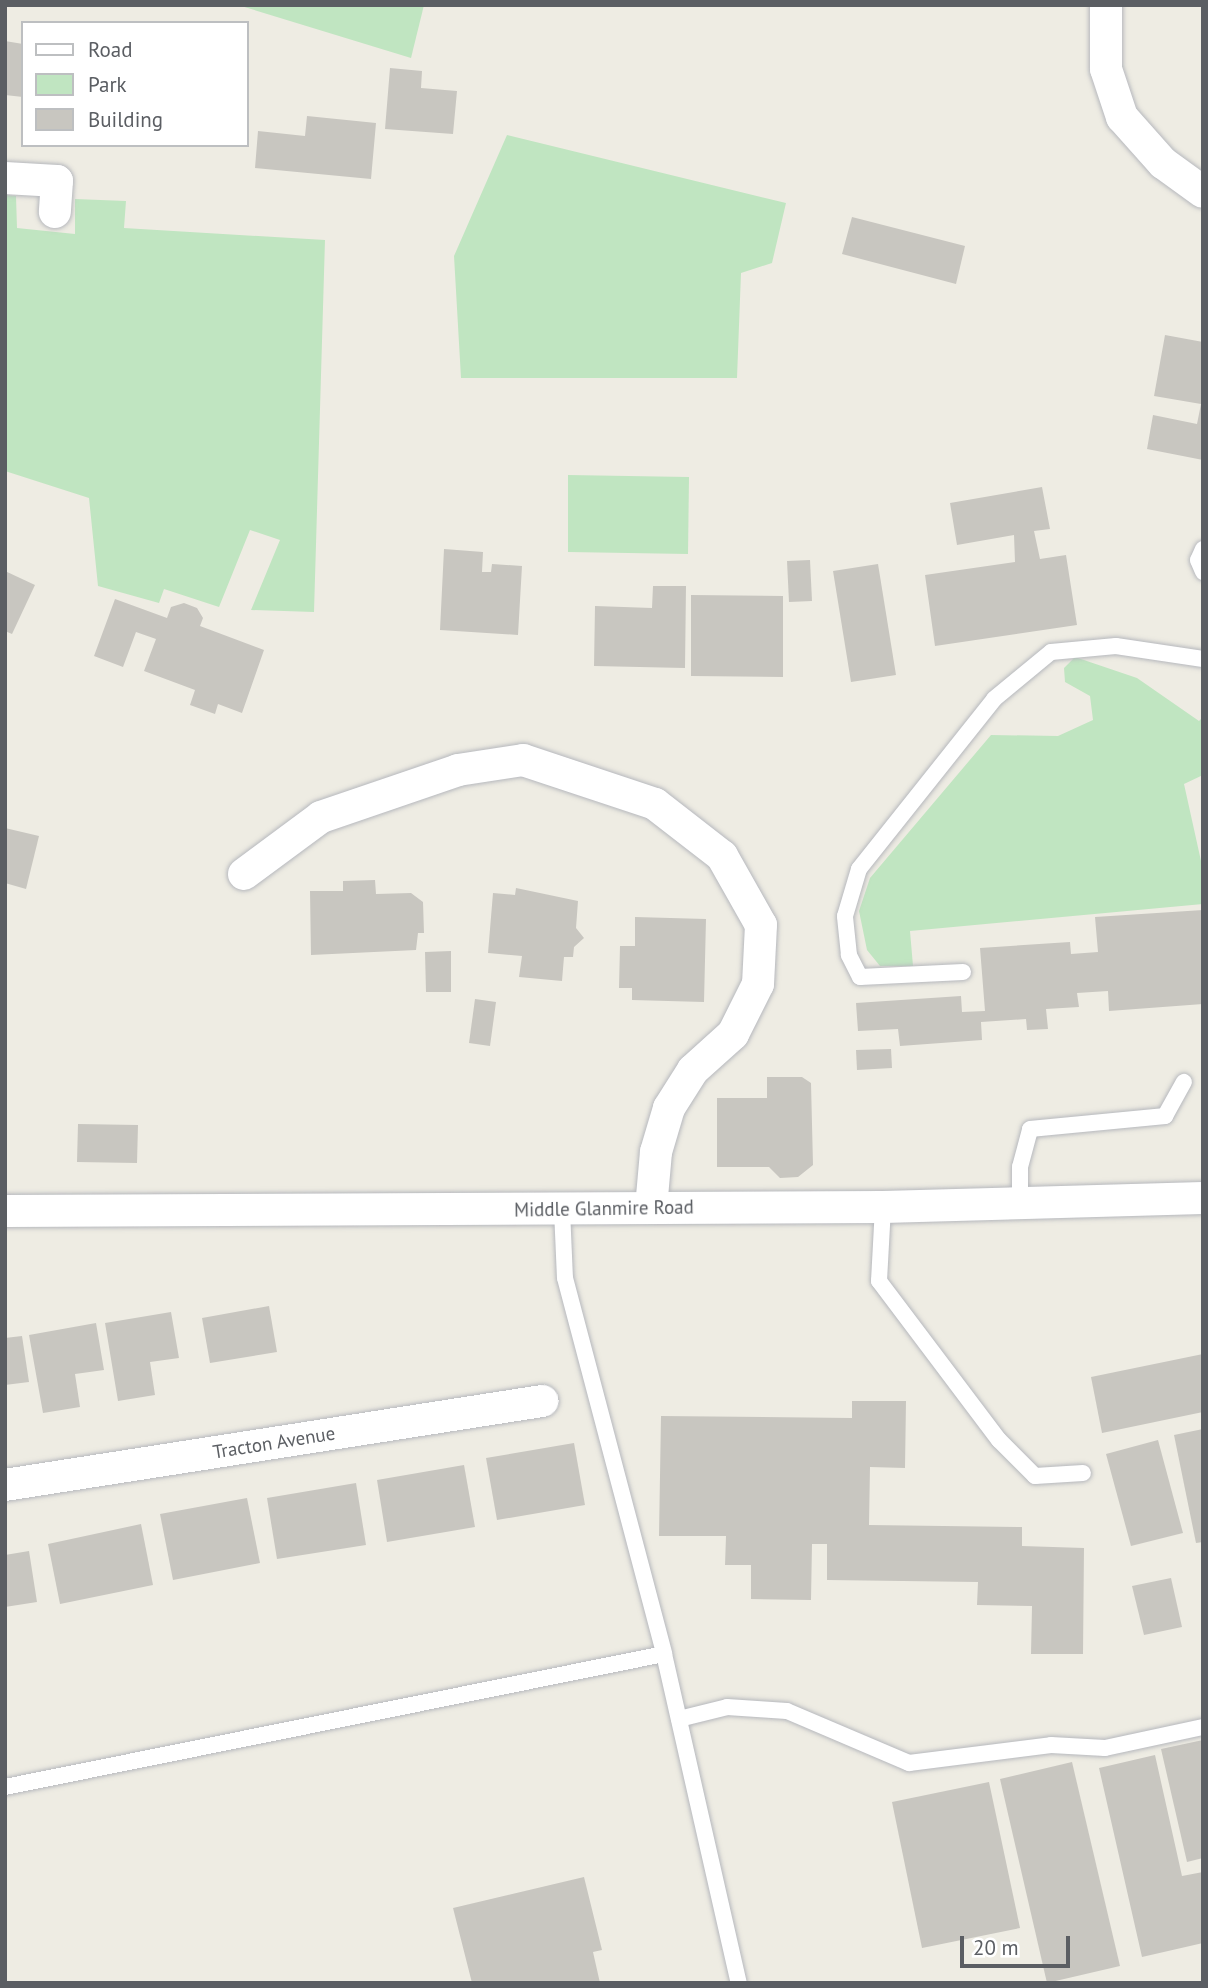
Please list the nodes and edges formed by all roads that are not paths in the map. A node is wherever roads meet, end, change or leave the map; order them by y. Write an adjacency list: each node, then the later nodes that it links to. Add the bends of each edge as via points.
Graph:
1 (1106, 5): 3 (street, via 1106,69 1122,117 1163,163)
2 (5, 177): 4 (street, via 57,181)
3 (1203, 192)
4 (55, 212)
5 (1203, 549): 6 (lane, via 1198,560)
6 (1203, 572)
7 (1203, 659): 9 (lane, via 1116,646 1051,652 994,699 859,869 845,915 849,955 860,977)
8 (244, 874): 14 (street, via 321,817 458,770 523,760 655,804 722,856 761,925 758,984 733,1034 693,1070 669,1108 656,1152)
9 (963, 972)
10 (1184, 1082): 12 (lane, via 1165,1116 1030,1129 1020,1167)
11 (1203, 1198): 12 (street, Middle Glanmire Road)
12 (1020, 1203): 13 (street, Middle Glanmire Road)
13 (883, 1207): 14 (street, Middle Glanmire Road); 18 (lane, via 879,1281 999,1440 1035,1476)
14 (651, 1208): 15 (street, Middle Glanmire Road)
15 (562, 1210): 16 (street, Middle Glanmire Road); 20 (lane, via 565,1278)
16 (5, 1211)
17 (542, 1401): 19 (street, Tracton Avenue)
18 (1083, 1472)
19 (5, 1485)
20 (664, 1654): 21 (lane); 23 (lane)
21 (679, 1719): 22 (lane, via 727,1707 787,1711 909,1763 1051,1745 1105,1748); 24 (lane)
22 (1203, 1727)
23 (5, 1787)
24 (739, 1983)

